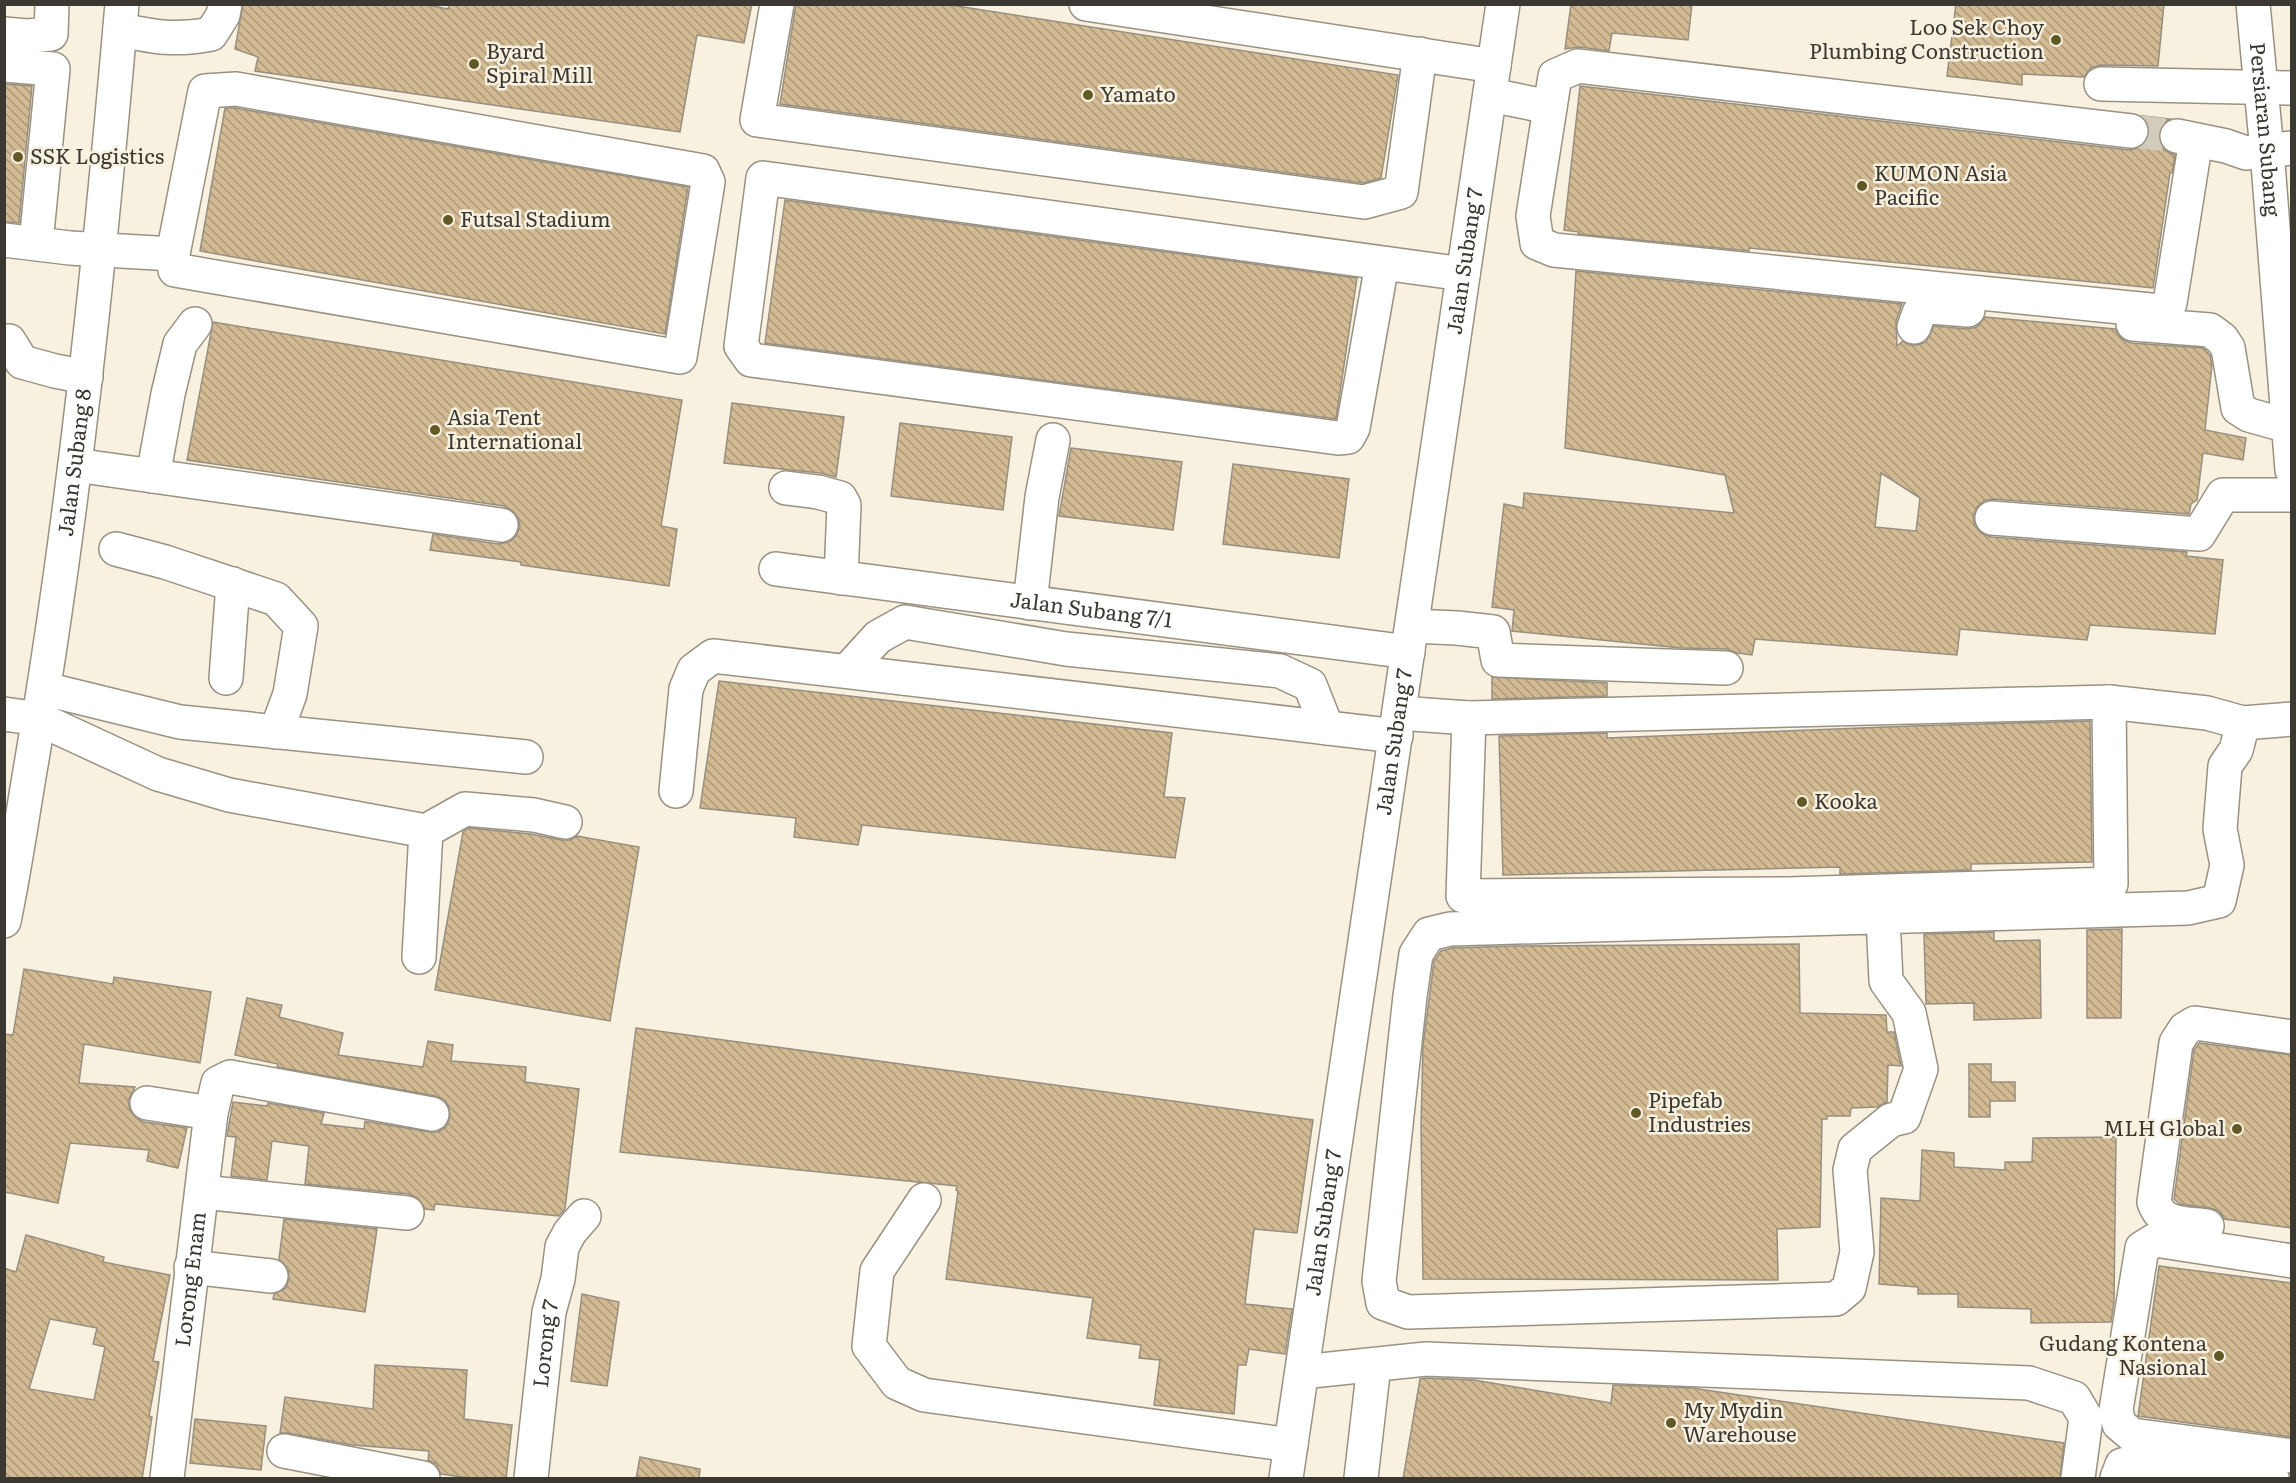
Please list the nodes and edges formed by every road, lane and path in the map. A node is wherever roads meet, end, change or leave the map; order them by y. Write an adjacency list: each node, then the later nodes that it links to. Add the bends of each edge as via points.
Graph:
1 (52, 4): 8 (street, via 51,34)
2 (225, 4): 7 (street, via 211,34 185,39 161,38)
3 (777, 4): 9 (street, via 757,120 1364,202 1401,192)
4 (1086, 4): 9 (street)
5 (1503, 4): 11 (street, Jalan Subang 7)
6 (2253, 4): 13 (street, Persiaran Subang)
7 (121, 17): 20 (street, Jalan Subang 8)
8 (4, 34)
9 (1420, 54): 11 (street)
10 (4, 65): 19 (street, via 53,69)
11 (1492, 81): 15 (street); 23 (street, Jalan Subang 7)
12 (2101, 84): 13 (street)
13 (2259, 87): 14 (street); 17 (street, Persiaran Subang)
14 (2292, 88)
15 (1550, 107): 16 (street, via 1555,76 1578,66); 18 (street, via 1533,216 1537,243 1554,250 2160,311 2170,303)
16 (2131, 131)
17 (2268, 150): 18 (street, via 2221,168); 18 (street, via 2187,138); 28 (street, Persiaran Subang)
18 (2191, 172)
19 (20, 241): 20 (street)
20 (99, 248): 21 (street); 27 (street, Jalan Subang 8)
21 (173, 254): 21 (street, via 205,91 236,89 703,171 708,182 680,357 175,270)
22 (1382, 264): 22 (street, via 1353,428 1348,437 751,360 741,346 764,178); 23 (street)
23 (1463, 274): 42 (street, Jalan Subang 7)
24 (195, 324): 32 (street, via 180,344)
25 (1914, 327): 28 (street, via 1919,313 1930,307 2210,330 2228,348 2238,408)
26 (4, 341): 27 (street, via 9,341 22,362)
27 (86, 377): 30 (street, Jalan Subang 8)
28 (2288, 426): 31 (street, Persiaran Subang)
29 (1053, 440): 41 (street)
30 (75, 465): 32 (street); 47 (street, Jalan Subang 8)
31 (2292, 470)
32 (153, 476): 36 (street)
33 (786, 488): 39 (street, via 840,498 844,505)
34 (2292, 495): 35 (street, via 2223,495 2199,534)
35 (1992, 518)
36 (501, 525)
37 (116, 549): 40 (street)
38 (776, 569): 39 (street, Jalan Subang 7/1)
39 (841, 578): 41 (street, Jalan Subang 7/1)
40 (233, 584): 45 (street); 54 (street, via 276,599 301,626 290,694)
41 (1030, 603): 42 (street, Jalan Subang 7/1)
42 (1410, 639): 43 (street, Jalan Subang 7/1, via 1457,628 1493,632 1498,660); 52 (street, Jalan Subang 7)
43 (1726, 668)
44 (847, 671): 53 (street); 53 (street, via 878,637 905,622 1066,649 1280,671 1310,685); 56 (street, via 713,656 694,670 686,689)
45 (226, 678)
46 (2109, 702): 49 (street); 49 (street, via 2111,884 1788,894 1463,896); 51 (street, via 2206,713)
47 (42, 704): 48 (street); 54 (street); 58 (street, via 158,774 229,795); 60 (street, Jalan Subang 8)
48 (4, 714)
49 (1469, 718): 52 (street)
50 (2292, 719): 51 (street)
51 (2243, 723): 59 (street, via 2236,750 2225,766 2220,829 2227,865 2219,901 2188,908)
52 (1397, 725): 53 (street); 75 (street, Jalan Subang 7)
53 (1327, 728)
54 (276, 732): 55 (street)
55 (526, 757)
56 (676, 791)
57 (565, 822): 58 (street, via 465,809)
58 (426, 831): 61 (street)
59 (1883, 917): 59 (street, via 1450,929 1429,934 1416,954 1410,996 1379,1281 1383,1303 1408,1312 1836,1299 1849,1288 1857,1252 1850,1170 1855,1149 1891,1120 1904,1117 1921,1069 1909,1013 1886,981)
60 (5, 920)
61 (419, 957)
62 (2292, 1037): 70 (street, via 2195,1023 2185,1029 2176,1043 2154,1202 2157,1213 2167,1220)
63 (215, 1098): 64 (street); 65 (street, via 230,1077); 66 (street, Lorong Enam)
64 (147, 1103)
65 (432, 1114)
66 (202, 1192): 68 (street); 72 (street, Lorong Enam)
67 (924, 1200): 76 (street, via 878,1271 869,1346 897,1383 924,1395)
68 (407, 1212)
69 (584, 1216): 81 (street, Lorong 7, via 562,1247 549,1312)
70 (2292, 1238)
71 (2292, 1261): 78 (street, via 2155,1240 2142,1248 2116,1410 2119,1424 2132,1435)
72 (191, 1268): 73 (street); 79 (street, Lorong Enam)
73 (271, 1276)
74 (1374, 1365): 75 (street); 83 (street); 84 (street, via 1426,1359 2029,1383 2074,1398 2086,1418)
75 (1302, 1372): 76 (street, Jalan Subang 7)
76 (1291, 1445): 82 (street, Jalan Subang 7)
77 (284, 1452): 80 (street)
78 (2292, 1456)
79 (167, 1479)
80 (423, 1479)
81 (531, 1479)
82 (1286, 1479)
83 (1361, 1479)
84 (2078, 1479)
85 (2117, 1479): 86 (street, via 2122,1465 2134,1462)
86 (2272, 1479)

